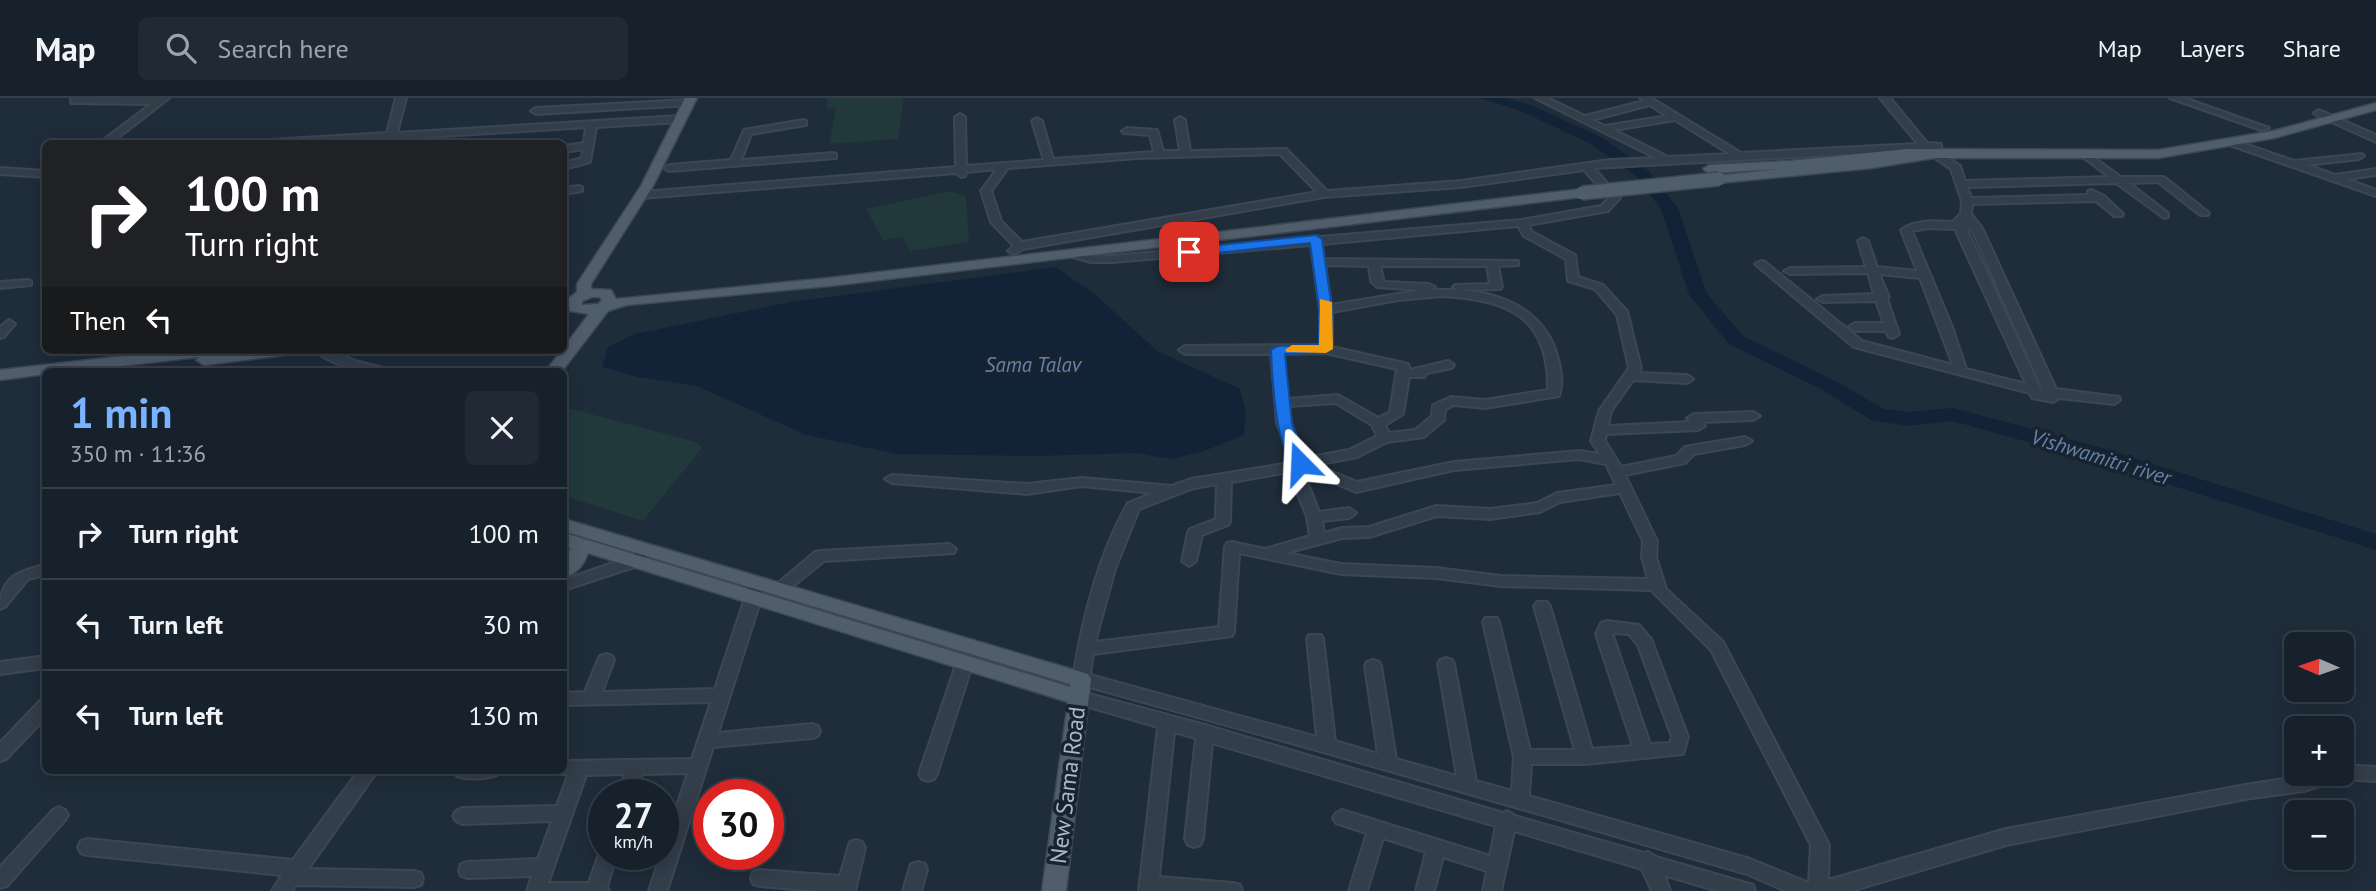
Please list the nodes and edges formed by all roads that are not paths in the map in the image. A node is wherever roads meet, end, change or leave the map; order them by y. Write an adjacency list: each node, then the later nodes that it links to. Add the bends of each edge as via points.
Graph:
1 (401, 98): 29 (street)
2 (704, 98): 22 (main road)
3 (1561, 98): 10 (street)
4 (1885, 98): 37 (street)
5 (1898, 98): 37 (street)
6 (2175, 98): 25 (street)
7 (115, 99): 8 (street); 12 (street)
8 (163, 99): 31 (street)
9 (2376, 99): 16 (main road)
10 (1543, 100): 19 (street)
11 (1648, 100): 18 (street); 19 (street)
12 (74, 101)
13 (690, 101): 15 (street); 22 (main road)
14 (2376, 106): 16 (main road)
15 (536, 111)
16 (2324, 116): 25 (main road); 30 (street); 34 (main road)
17 (960, 117): 54 (street)
18 (1676, 117): 26 (street); 41 (street)
19 (1584, 119): 26 (street)
20 (1180, 120): 38 (street)
21 (1037, 121): 46 (street)
22 (682, 123): 24 (street); 52 (main road); 66 (main road)
23 (803, 123): 47 (street, via 747,132)
24 (590, 128): 28 (street); 35 (street)
25 (2264, 128): 40 (main road)
26 (1603, 129): 45 (street)
27 (1127, 131): 39 (street, via 1154,132)
28 (461, 137): 29 (street)
29 (390, 139): 32 (street); 33 (street)
30 (2376, 139)
31 (108, 140)
32 (363, 140)
33 (381, 140)
34 (2230, 142): 40 (main road, via 2158,154); 48 (street)
35 (589, 145): 36 (street); 49 (street, via 587,160)
36 (567, 149)
37 (1936, 150): 41 (street); 42 (main road); 60 (street, via 1956,168); 61 (main road, via 1799,165 1709,169); 61 (main road, bridge, via 1872,164)
38 (1190, 152): 39 (street); 51 (street); 65 (street, via 1283,151)
39 (1159, 153): 46 (street)
40 (2117, 153): 42 (main road)
41 (1737, 154): 45 (street)
42 (2085, 154): 59 (street)
43 (833, 156): 47 (street)
44 (2359, 156): 48 (street)
45 (1664, 159): 50 (street)
46 (1049, 161): 51 (street)
47 (735, 163): 52 (street)
48 (2292, 164): 57 (street)
49 (567, 165)
50 (1586, 166): 65 (street, via 1461,184); 73 (street, via 1614,194 1611,205)
51 (1004, 167): 54 (street); 78 (street, via 986,191 996,222)
52 (669, 168): 66 (main road)
53 (0, 171): 56 (street)
54 (961, 171): 66 (street)
55 (2376, 172): 57 (street)
56 (42, 174)
57 (2333, 178): 64 (street)
58 (2078, 181): 59 (street); 60 (street); 67 (street)
59 (2120, 181): 69 (street, via 2160,179); 72 (street)
60 (1963, 184): 68 (street)
61 (1578, 188): 78 (main road); 79 (main road)
62 (578, 189): 63 (street)
63 (567, 191)
64 (2376, 193)
65 (1324, 194): 78 (street)
66 (648, 196): 91 (main road, via 584,284)
67 (2100, 198): 68 (street); 71 (street)
68 (1967, 201): 70 (street)
69 (2204, 213)
70 (1966, 214): 74 (street, via 1958,222); 75 (street)
71 (2118, 214)
72 (2164, 215)
73 (1521, 223): 76 (street); 118 (street, via 1528,234 1571,257 1572,279 1599,287 1623,314 1635,368)
74 (1960, 227): 75 (street); 87 (street, via 1908,229); 97 (street)
75 (1977, 228): 99 (street)
76 (1316, 239): 79 (street, via 1113,260); 80 (street)
77 (1863, 241): 85 (street)
78 (1017, 249): 88 (main road)
79 (1070, 253): 88 (main road)
80 (1321, 262): 83 (street); 96 (street)
81 (1492, 263): 82 (street); 83 (street); 83 (street, via 1498,284 1487,287 1381,285)
82 (1514, 263)
83 (1374, 264)
84 (1761, 264): 115 (street, via 1858,344)
85 (1873, 270): 86 (street); 87 (street); 92 (street)
86 (1790, 271)
87 (1924, 275): 115 (street)
88 (809, 280): 91 (main road, via 626,301)
89 (27, 283): 90 (street)
90 (0, 285)
91 (597, 297): 93 (main road); 95 (main road); 95 (main road, via 573,303); 103 (main road)
92 (1884, 297): 94 (street); 101 (street, via 1892,331)
93 (567, 299)
94 (1823, 299)
95 (571, 309): 100 (main road)
96 (1326, 309): 104 (street); 129 (street, via 1436,293 1473,296 1525,313 1544,331 1554,354 1554,394 1485,404 1451,401 1438,408 1439,417 1419,434)
97 (2005, 323): 99 (street); 122 (street)
98 (9, 324): 102 (street)
99 (2021, 325): 123 (street)
100 (567, 327)
101 (1855, 327)
102 (0, 334)
103 (567, 349)
104 (1326, 349): 106 (street); 116 (street, via 1404,366)
105 (1185, 350): 106 (street)
106 (1278, 350): 125 (street)
107 (181, 354): 111 (main road)
108 (235, 354): 112 (main road)
109 (329, 354): 113 (street)
110 (1447, 365): 116 (street, via 1420,374)
111 (54, 368)
112 (133, 368)
113 (367, 368)
114 (42, 369): 117 (main road)
115 (1961, 372): 122 (street)
116 (1403, 373): 127 (street, via 1396,414)
117 (0, 374)
118 (1629, 376): 120 (street); 128 (street, via 1605,411)
119 (42, 379): 121 (main road)
120 (1687, 379)
121 (0, 384)
122 (2036, 391): 123 (street)
123 (2052, 393): 124 (street)
124 (2114, 400)
125 (1282, 403): 127 (street, via 1338,399); 131 (street)
126 (1753, 416): 128 (street, via 1694,418 1698,426)
127 (1378, 423): 129 (street)
128 (1601, 430): 132 (street, via 1598,442)
129 (1384, 438): 131 (street, via 1352,454)
130 (1745, 441): 132 (street, via 1690,450 1680,460)
131 (1297, 465): 132 (street, via 1356,487 1454,466 1579,455); 134 (street); 138 (street)
132 (1614, 466): 135 (street)
133 (892, 479): 136 (street, via 1027,489 1082,482)
134 (1224, 479): 136 (street); 145 (street, via 1223,522 1195,531)
135 (1626, 488): 140 (street, via 1490,514 1436,511 1379,529); 150 (street, via 1650,541)
136 (1174, 490): 157 (street, via 1133,506 1113,548)
137 (1349, 513): 138 (street)
138 (1314, 517): 140 (street)
139 (567, 526): 143 (main road)
140 (1318, 539): 144 (street)
141 (572, 542): 143 (main road); 146 (main road, via 576,561)
142 (949, 549): 151 (street, via 820,556)
143 (632, 553): 148 (street); 149 (street); 152 (main road)
144 (1267, 553): 150 (street, via 1341,569 1501,581); 157 (street, via 1232,547 1226,632)
145 (1189, 561)
146 (567, 570)
147 (42, 571): 153 (street, via 23,575)
148 (567, 572)
149 (567, 583)
150 (1656, 585): 218 (street, via 1717,646 1820,845)
151 (778, 590): 152 (main road); 166 (main road)
152 (755, 591): 159 (main road); 167 (street)
153 (0, 603)
154 (1542, 607): 180 (street)
155 (1491, 622): 179 (street)
156 (1315, 639): 175 (street)
157 (1084, 649): 166 (street)
158 (606, 660): 168 (street)
159 (965, 662): 166 (main road); 187 (street)
160 (42, 663): 163 (street)
161 (1446, 664): 191 (street)
162 (1373, 666): 181 (street)
163 (0, 668)
164 (42, 671): 165 (street)
165 (0, 676)
166 (1080, 688): 171 (street); 175 (street); 222 (main road, New Sama Road)
167 (720, 695): 168 (street); 174 (street)
168 (591, 698): 169 (street)
169 (567, 699)
170 (42, 710): 177 (street)
171 (1167, 722): 173 (street); 216 (street)
172 (812, 731): 174 (street)
173 (1205, 732): 189 (street); 200 (street)
174 (708, 741): 182 (street)
175 (1327, 746): 178 (street)
176 (1644, 752): 176 (street, via 1604,634 1607,627 1625,627 1640,634 1680,737 1677,749); 180 (street)
177 (0, 754)
178 (1361, 756): 181 (street); 189 (street)
179 (1523, 757): 180 (street); 193 (street)
180 (1586, 757)
181 (1388, 763): 191 (street)
182 (700, 766): 184 (street); 220 (street)
183 (572, 767): 184 (street); 194 (street)
184 (636, 767): 190 (street)
185 (2354, 771): 188 (street)
186 (366, 774): 212 (street)
187 (928, 774)
188 (2376, 774)
189 (1356, 776): 198 (street)
190 (632, 779)
191 (1468, 786): 193 (street)
192 (2289, 786): 218 (street, via 2006,837)
193 (1520, 802): 207 (street)
194 (562, 813): 196 (street); 206 (street)
195 (59, 815): 214 (street)
196 (462, 816)
197 (1342, 818): 199 (street)
198 (1507, 820): 204 (street); 205 (street)
199 (1377, 829): 203 (street); 224 (street)
200 (1194, 839)
201 (87, 847): 212 (street)
202 (856, 848): 215 (street)
203 (1436, 848): 205 (street); 225 (street)
204 (1648, 860): 217 (street); 227 (street)
205 (1497, 866): 226 (street)
206 (543, 867): 208 (street); 219 (street, via 536,891)
207 (1750, 867): 217 (street); 218 (street)
208 (468, 870)
209 (604, 870): 219 (street)
210 (918, 870): 221 (street)
211 (760, 878): 215 (street)
212 (290, 879): 213 (street)
213 (414, 879)
214 (0, 880)
215 (847, 888)
216 (1149, 888): 223 (street)
217 (1742, 890)
218 (1815, 890)
219 (598, 891)
220 (658, 891)
221 (912, 891)
222 (1054, 891)
223 (1233, 891)
224 (1358, 891)
225 (1425, 891)
226 (1492, 891)
227 (1661, 891)

